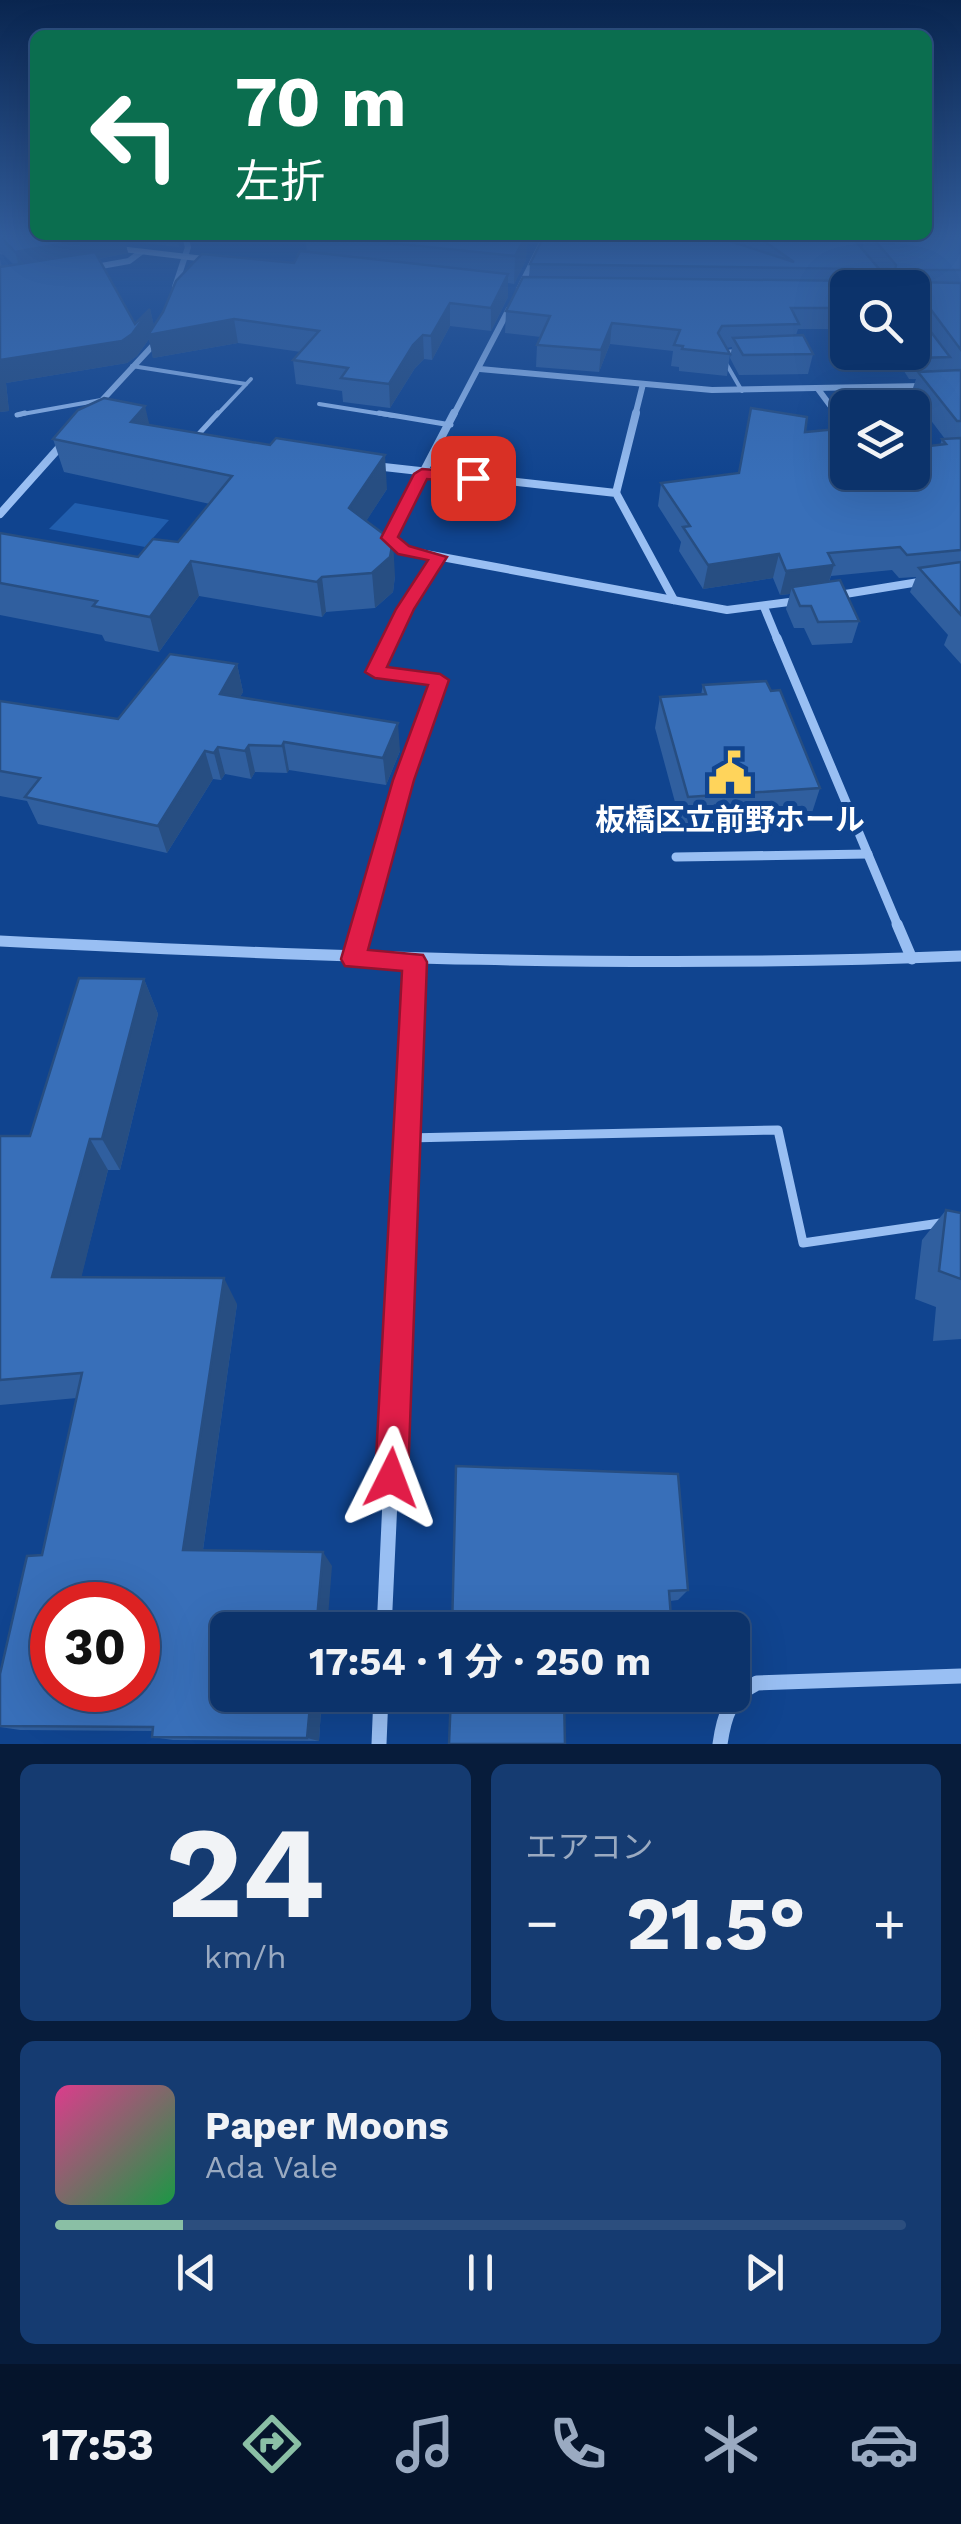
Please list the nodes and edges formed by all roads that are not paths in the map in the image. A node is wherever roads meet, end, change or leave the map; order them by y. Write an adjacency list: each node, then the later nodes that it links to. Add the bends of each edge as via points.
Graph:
1 (505, 318): 5 (street)
2 (163, 323): 4 (street, via 158,340)
3 (744, 350): 9 (lane, via 720,353)
4 (132, 366): 10 (street); 18 (lane, via 248,382)
5 (480, 369): 6 (street); 15 (street)
6 (643, 384): 9 (street); 22 (street)
7 (938, 386): 8 (street)
8 (818, 389): 9 (street); 12 (street)
9 (742, 391)
10 (101, 400): 13 (lane); 14 (street)
11 (319, 404): 15 (lane)
12 (830, 405)
13 (17, 415)
14 (85, 419)
15 (452, 425): 21 (street)
16 (74, 431): 23 (street)
17 (178, 434): 18 (street)
18 (196, 437): 19 (street)
19 (215, 440)
20 (366, 464): 21 (street)
21 (422, 474): 22 (street); 24 (street, via 389,538 404,550)
22 (616, 494): 27 (street)
23 (0, 514)
24 (438, 557): 27 (street); 34 (street, via 375,672 440,680 403,780)
25 (939, 578): 26 (street)
26 (822, 597)
27 (674, 600): 29 (street, via 727,610)
28 (802, 600): 29 (street)
29 (764, 607): 30 (street)
30 (868, 854): 31 (street); 35 (street)
31 (676, 856)
32 (0, 942): 34 (street)
33 (961, 956): 35 (street)
34 (354, 959): 36 (street)
35 (912, 959): 36 (street)
36 (415, 962): 37 (street)
37 (407, 1138): 38 (lane, via 778,1130 803,1243); 39 (street)
38 (961, 1220)
39 (385, 1612)
40 (961, 1676): 43 (street, via 757,1683 739,1690 724,1711)
41 (380, 1712): 42 (street)
42 (379, 1744)
43 (720, 1744)

